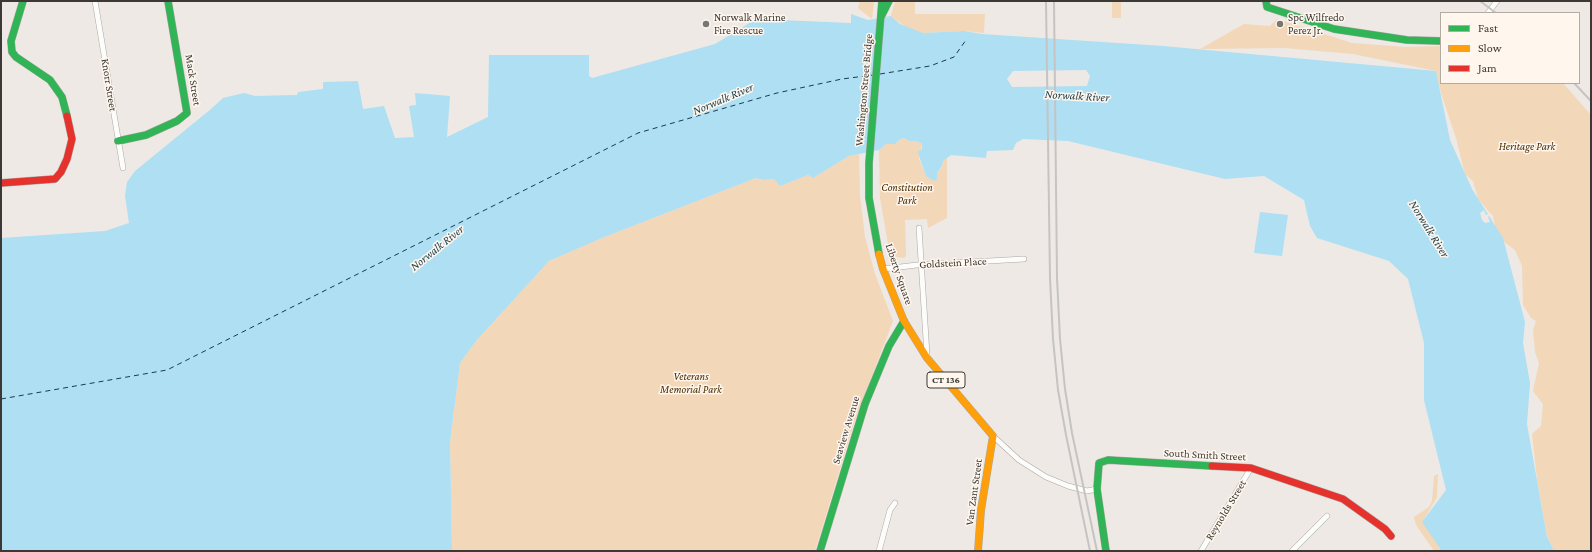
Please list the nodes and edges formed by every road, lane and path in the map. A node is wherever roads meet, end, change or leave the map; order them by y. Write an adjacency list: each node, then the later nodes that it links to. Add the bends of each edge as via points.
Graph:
1 (23, 1): 14 (street, via 11,41 12,52 50,80 56,88 62,97 72,139 67,159 55,179)
2 (95, 1): 11 (street, Knorr Street)
3 (168, 1): 11 (street, Mack Street, via 187,113 177,121 146,135)
4 (889, 1): 9 (street, CT 136)
5 (1266, 1): 10 (street, via 1267,7 1351,33)
6 (1497, 1): 8 (street)
7 (881, 3): 9 (street, CT 136)
8 (1489, 12)
9 (881, 18): 12 (street, Washington Street Bridge / CT 136)
10 (1440, 41)
11 (118, 141): 13 (street, Knorr Street)
12 (869, 163): 18 (street, Liberty Square / CT 136, via 869,198)
13 (123, 168)
14 (1, 183)
15 (918, 228): 17 (street, Liberty Square)
16 (1024, 259): 17 (street, Goldstein Place)
17 (921, 264): 18 (street, Goldstein Place); 20 (street, Liberty Square)
18 (883, 269): 19 (street, Liberty Square / CT 136)
19 (904, 321): 20 (street, CT 136); 27 (street, Seaview Avenue, via 889,346 865,404)
20 (927, 358): 21 (street, CT 136)
21 (993, 436): 23 (street, via 1019,460 1046,477 1087,491); 29 (street, Van Zant Street, via 981,510)
22 (1251, 468): 23 (street, South Smith Street, via 1108,460 1099,463); 26 (street, South Smith Street, via 1343,499); 31 (street, Reynolds Street)
23 (1097, 489): 30 (street)
24 (895, 503): 28 (street, via 890,510)
25 (1327, 516): 32 (street)
26 (1391, 536)
27 (820, 551)
28 (879, 551)
29 (978, 551)
30 (1106, 551)
31 (1201, 551)
32 (1292, 551)

